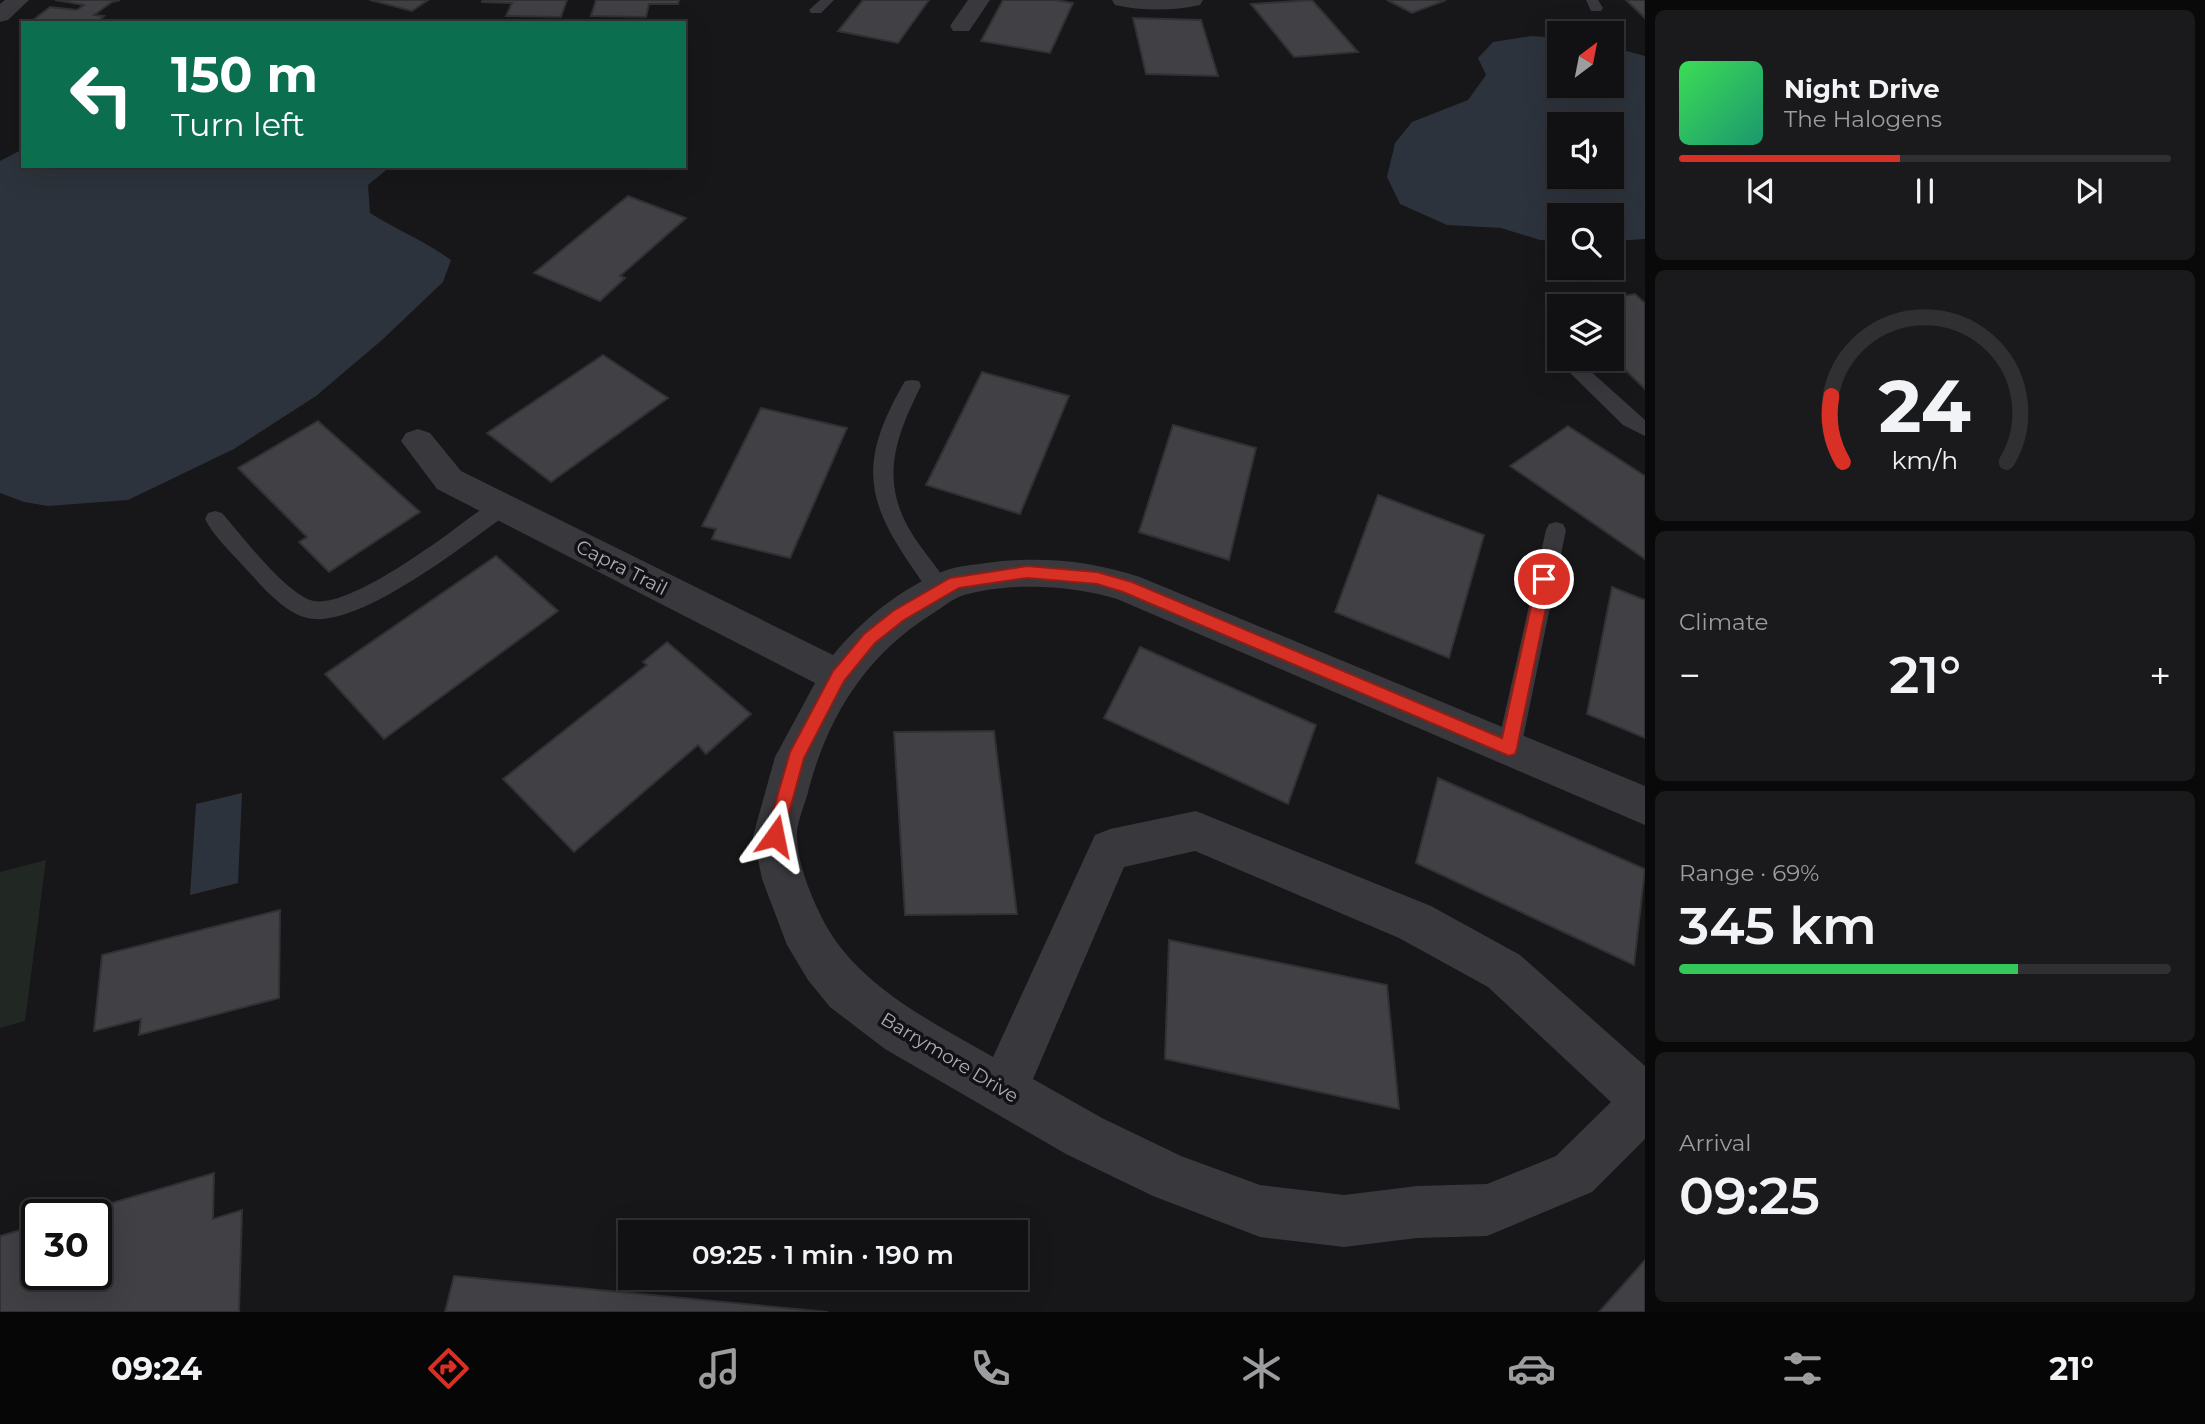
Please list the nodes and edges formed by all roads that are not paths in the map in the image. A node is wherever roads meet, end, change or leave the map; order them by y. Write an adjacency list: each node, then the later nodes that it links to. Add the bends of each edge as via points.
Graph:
1 (18, 0): 7 (street)
2 (828, 0): 6 (lane)
3 (979, 0): 8 (street)
4 (1123, 0): 5 (street)
5 (1192, 0)
6 (816, 10)
7 (0, 15)
8 (961, 26)
9 (1579, 371): 11 (lane)
10 (912, 386): 16 (lane, via 887,450 882,485 897,526)
11 (1645, 429)
12 (418, 441): 13 (street, Capra Trail, via 449,481)
13 (503, 507): 14 (lane, via 371,593 341,608 313,611 289,599); 17 (street, Capra Trail)
14 (215, 519)
15 (1556, 530): 18 (lane)
16 (940, 590): 17 (street, Barrymore Drive, via 869,639); 18 (street, Barrymore Drive, via 956,582 1027,572 1097,578)
17 (839, 676): 20 (street, Barrymore Drive, via 796,757 775,836 784,879 803,929 847,990 902,1032)
18 (1509, 748): 19 (street, Barrymore Drive)
19 (1645, 806)
20 (1003, 1090): 21 (street, via 1110,850 1196,831 1415,922 1504,971); 22 (street, Barrymore Drive, via 1171,1178 1260,1211 1344,1221 1487,1210 1574,1174)
21 (1645, 1099)
22 (1645, 1104)

